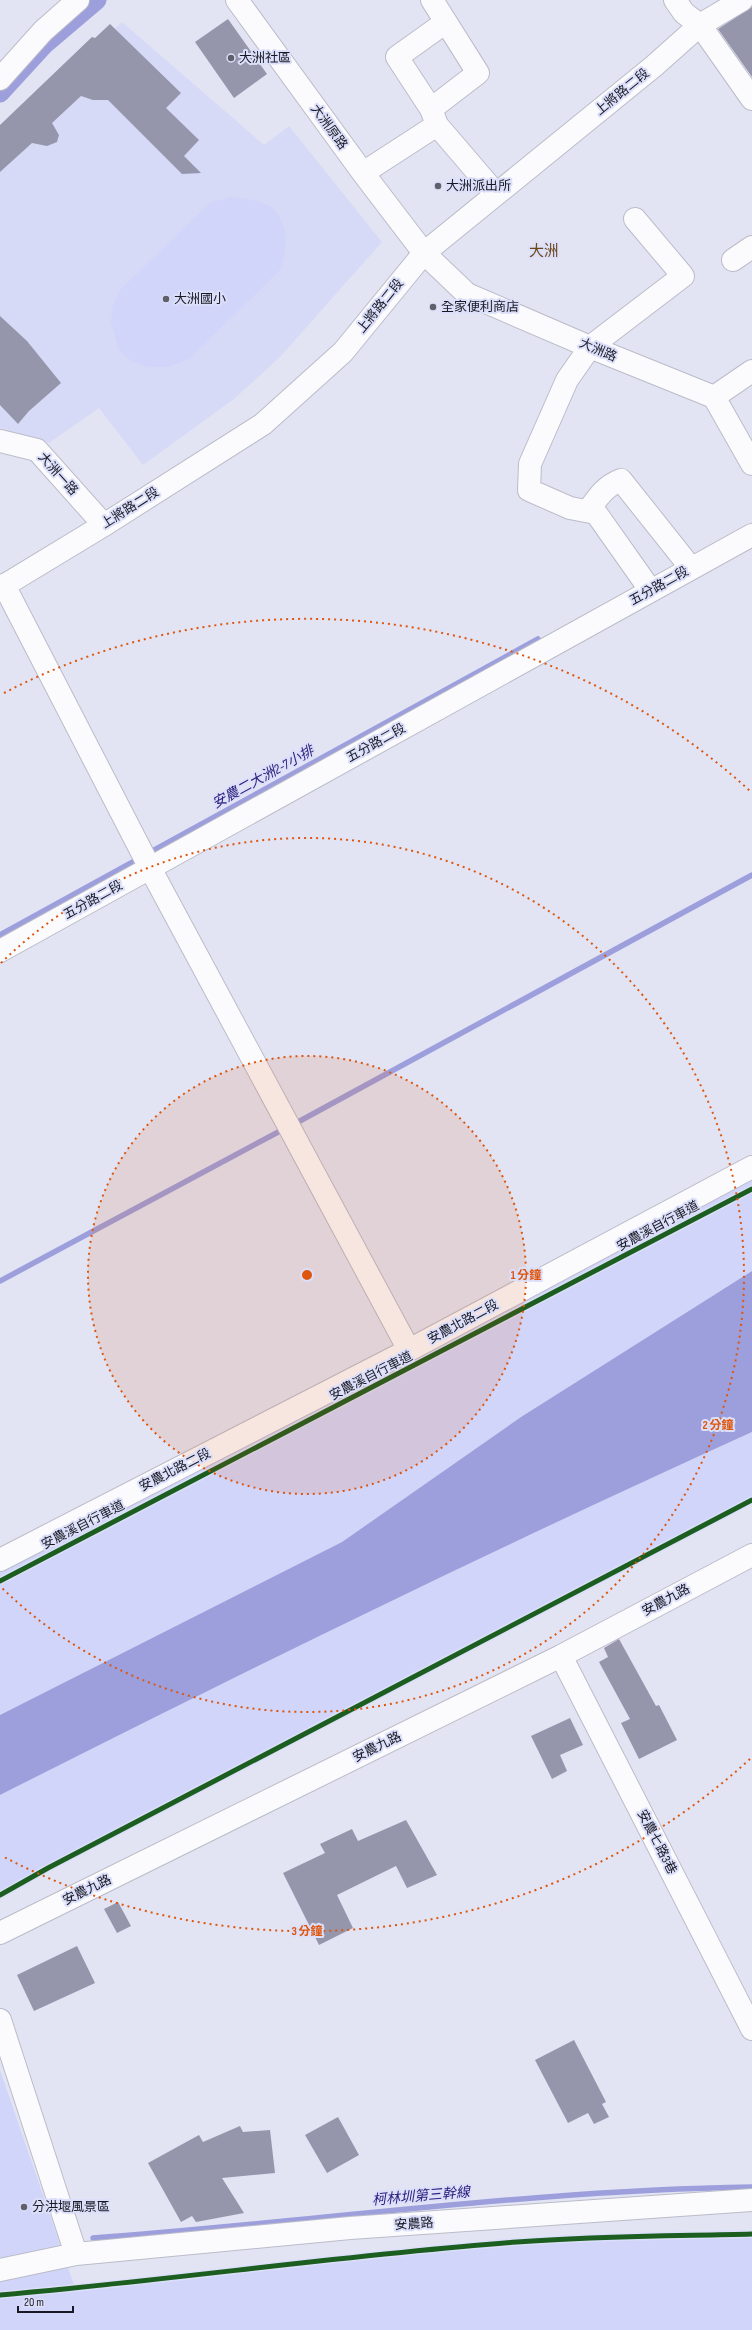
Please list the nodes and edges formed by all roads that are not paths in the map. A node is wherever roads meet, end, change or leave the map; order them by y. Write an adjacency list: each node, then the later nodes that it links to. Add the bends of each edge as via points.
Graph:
1 (78, 0): 8 (street, via 43,31)
2 (237, 0): 11 (street, 大洲原路)
3 (432, 0): 6 (street)
4 (674, 0): 7 (street, via 684,13)
5 (742, 0): 7 (street, 上將路二段)
6 (446, 22): 10 (street, via 478,73); 10 (street, via 397,57)
7 (700, 25): 9 (street); 12 (street, 上將路二段, via 654,66)
8 (0, 79)
9 (752, 99)
10 (434, 117): 11 (street); 12 (street)
11 (363, 173): 15 (street, 大洲原路)
12 (496, 194): 15 (street, 上將路二段)
13 (635, 219): 17 (street, via 683,276)
14 (752, 247): 16 (street)
15 (424, 253): 17 (street, 大洲路, via 467,294); 23 (street, 上將路二段, via 343,352 263,424)
16 (733, 260)
17 (590, 347): 19 (street, 大洲路); 22 (street, via 567,380 530,464 529,490 570,508)
18 (752, 371): 19 (street)
19 (714, 397): 21 (street)
20 (0, 441): 23 (street, 大洲一路, via 37,450)
21 (752, 464)
22 (588, 511): 25 (street, via 610,484 621,480); 27 (street, via 596,513)
23 (104, 525): 26 (street, 上將路二段)
24 (752, 534): 25 (street, 五分路二段)
25 (691, 568): 27 (street, 五分路二段)
26 (2, 586): 28 (street)
27 (651, 591): 28 (street, 五分路二段)
28 (150, 868): 29 (street, 五分路二段); 31 (street)
29 (0, 951)
30 (752, 1167): 31 (street, 安農北路二段)
31 (409, 1350): 33 (street, 安農北路二段)
32 (752, 1555): 34 (street, 安農九路)
33 (0, 1560)
34 (562, 1656): 35 (street, 安農九路); 37 (street, 安農七路3巷)
35 (0, 1934)
36 (0, 2020): 39 (street)
37 (752, 2029)
38 (752, 2200): 39 (street, 安農路, via 350,2228)
39 (76, 2254): 40 (street, 安農路)
40 (0, 2270)

